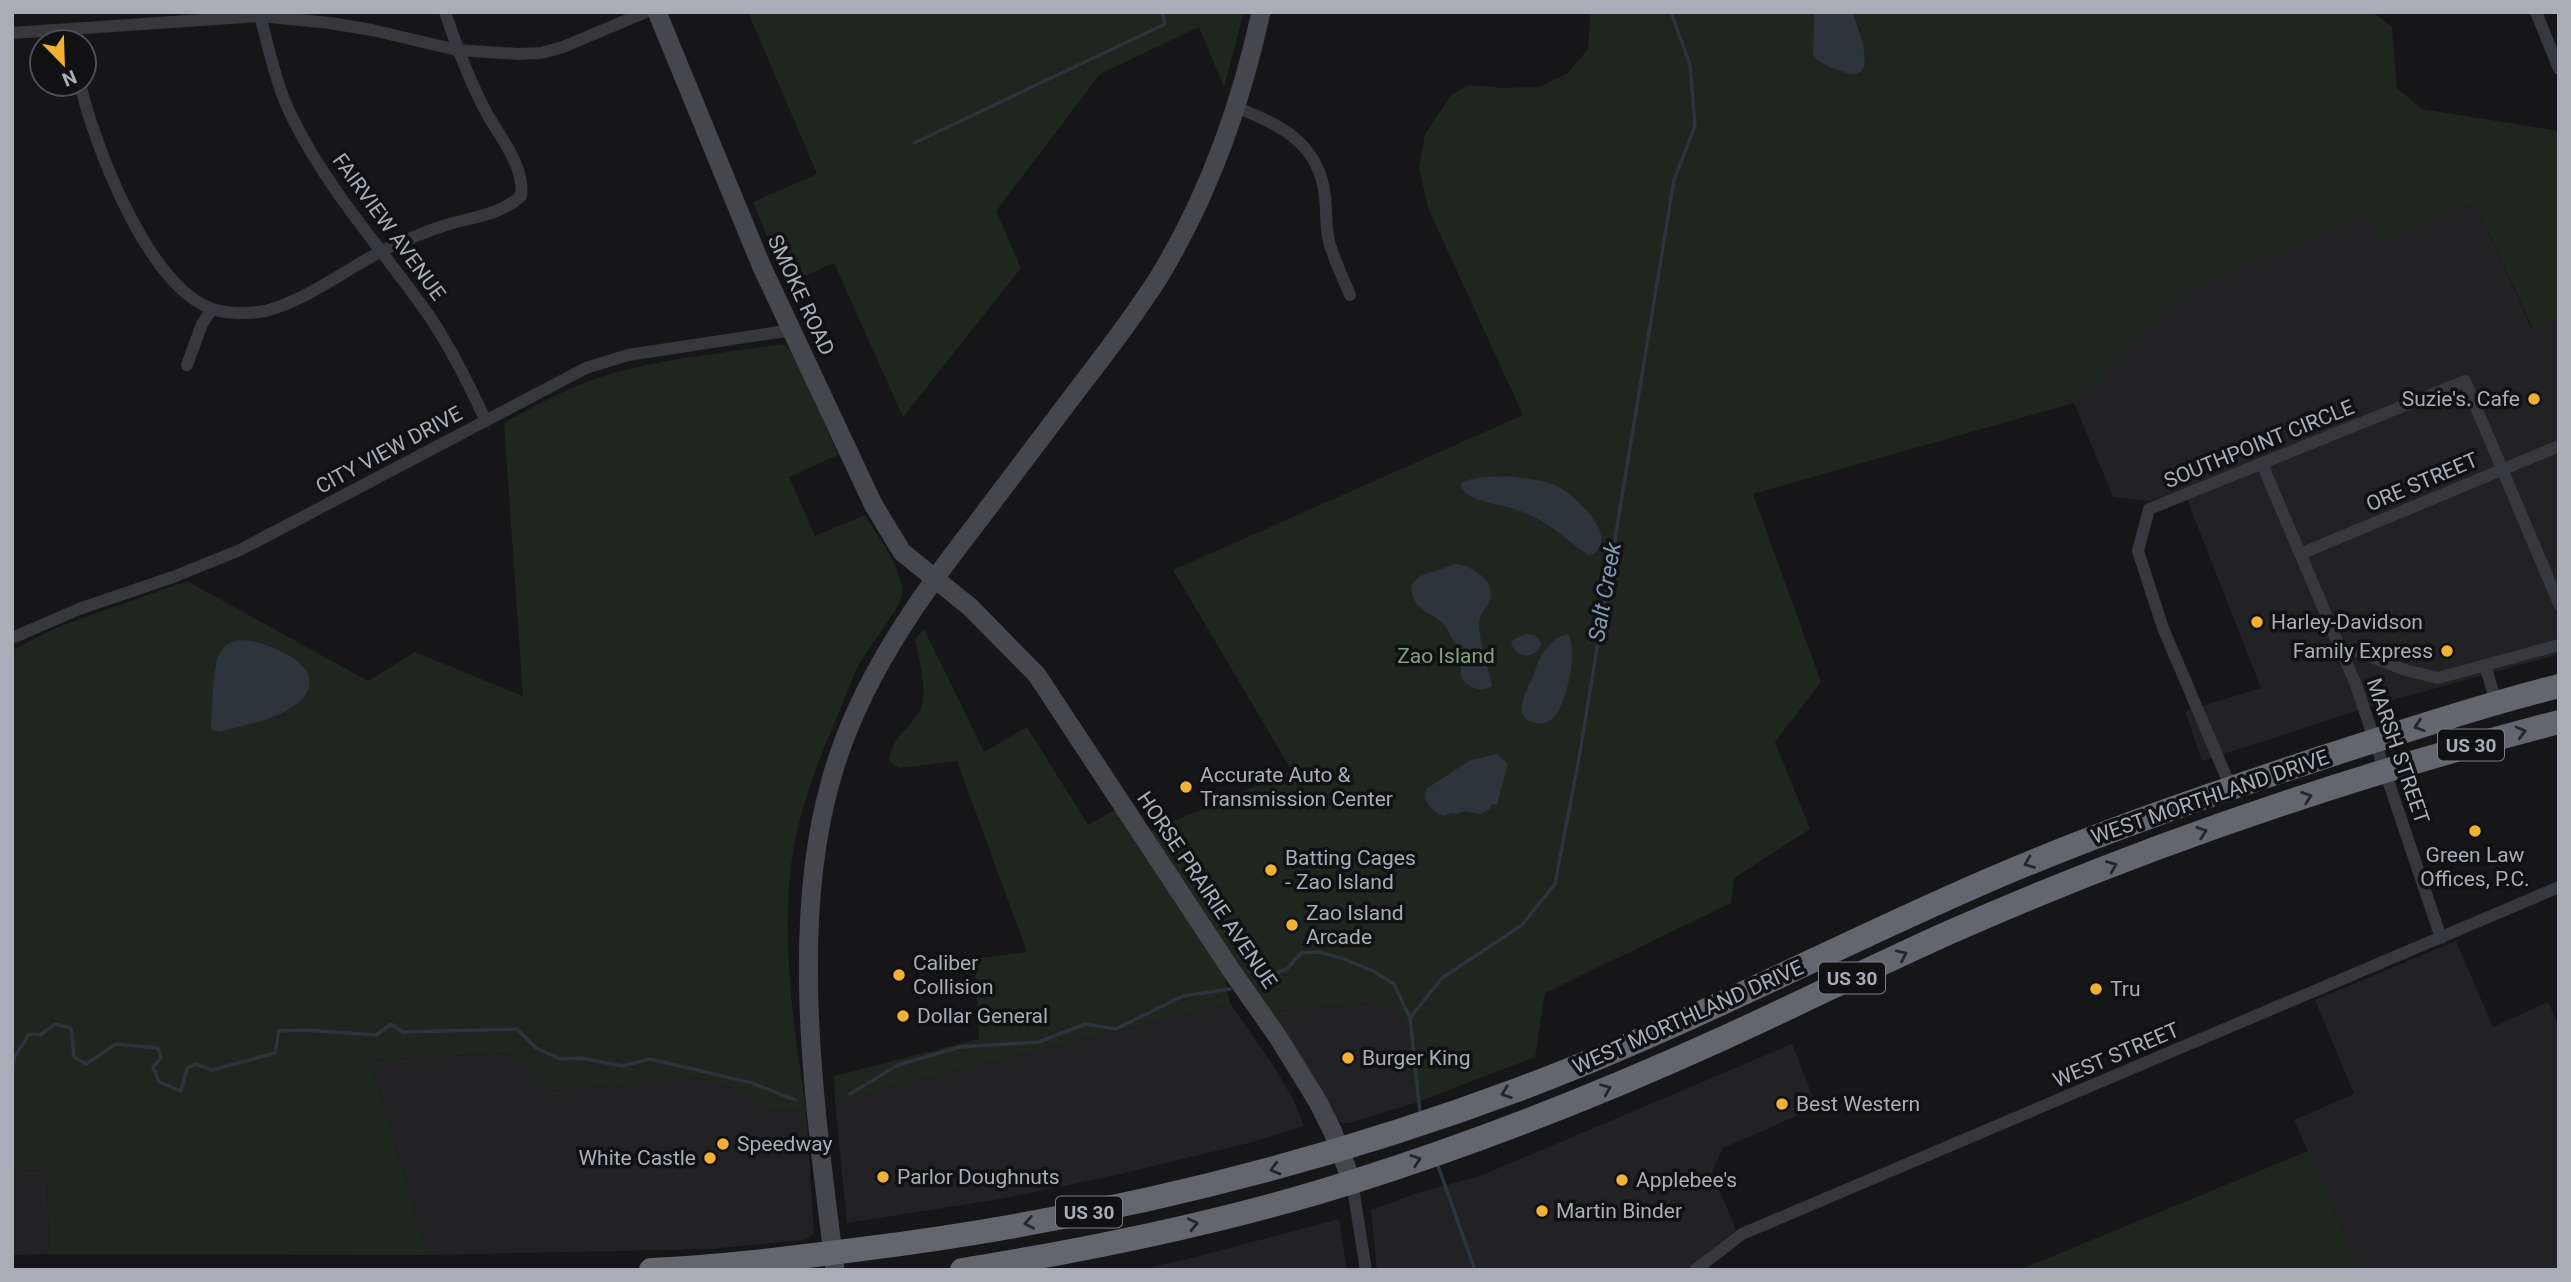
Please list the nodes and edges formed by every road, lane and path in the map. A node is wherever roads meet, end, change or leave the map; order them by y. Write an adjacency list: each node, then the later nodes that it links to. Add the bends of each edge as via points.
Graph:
1 (445, 12): 8 (street)
2 (646, 12): 8 (street, via 541,53)
3 (657, 12): 15 (street, SMOKE ROAD)
4 (1261, 12): 11 (street)
5 (2536, 12): 9 (street)
6 (260, 14): 7 (street); 8 (street, via 372,30); 12 (street, FAIRVIEW AVENUE, via 279,87 293,120 343,202)
7 (98, 33)
8 (457, 50): 12 (street, via 484,110 516,164 523,181 521,196 508,208 443,226)
9 (2559, 69)
10 (84, 98): 14 (street, via 97,143 141,234 171,278)
11 (1235, 107): 13 (street, via 1268,119 1307,150 1320,173 1329,244); 22 (street, via 1178,243 1157,279)
12 (381, 252): 14 (street, via 289,302 263,311); 17 (street, FAIRVIEW AVENUE, via 444,338)
13 (1350, 295)
14 (212, 309): 16 (street)
15 (792, 330): 17 (street, CITY VIEW DRIVE, via 608,361 566,377); 22 (street, SMOKE ROAD, via 873,504 902,552)
16 (187, 365)
17 (486, 421): 24 (street, CITY VIEW DRIVE, via 240,550 79,608)
18 (2559, 446): 20 (street, ORE STREET)
19 (2262, 464): 20 (street, SOUTHPOINT CIRCLE, via 2465,381); 21 (street, MARSH STREET); 33 (street, SOUTHPOINT CIRCLE, via 2149,509 2138,551 2163,628)
20 (2502, 469): 21 (street, ORE STREET); 23 (street)
21 (2301, 554): 26 (street, MARSH STREET)
22 (934, 579): 36 (street, HORSE PRAIRIE AVENUE, via 970,607 1037,675 1278,1037); 38 (street, via 888,649 856,710 831,779 820,827 808,977 816,1105)
23 (2559, 604)
24 (12, 638)
25 (2559, 645): 27 (street)
26 (2341, 650): 27 (street, via 2351,649 2438,678); 31 (street, MARSH STREET)
27 (2485, 665): 29 (street)
28 (2559, 686): 29 (highway, WEST MORTHLAND DRIVE / US 30)
29 (2496, 702): 31 (highway, WEST MORTHLAND DRIVE / US 30, one-way to 31)
30 (2559, 722): 32 (highway, WEST MORTHLAND DRIVE / US 30, one-way to 30)
31 (2375, 741): 32 (street, MARSH STREET); 33 (highway, WEST MORTHLAND DRIVE / US 30)
32 (2385, 771): 35 (street, MARSH STREET); 37 (highway, WEST MORTHLAND DRIVE / US 30, one-way to 32, via 1576,1102 1950,932 2163,846)
33 (2231, 788): 36 (highway, WEST MORTHLAND DRIVE / US 30, one-way to 36, via 1994,878 1616,1051 1418,1126)
34 (2559, 887): 35 (street, WEST STREET)
35 (2441, 938): 42 (street, WEST STREET, via 1742,1234)
36 (1341, 1149): 37 (street, HORSE PRAIRIE AVENUE); 38 (highway, WEST MORTHLAND DRIVE / US 30, one-way to 38, via 1243,1178 1111,1208)
37 (1352, 1182): 40 (highway, WEST MORTHLAND DRIVE / US 30, one-way to 37, via 1162,1231); 41 (street, HORSE PRAIRIE AVENUE)
38 (834, 1261): 39 (highway, US 30)
39 (651, 1270)
40 (962, 1270)
41 (1366, 1270)
42 (1695, 1270)

